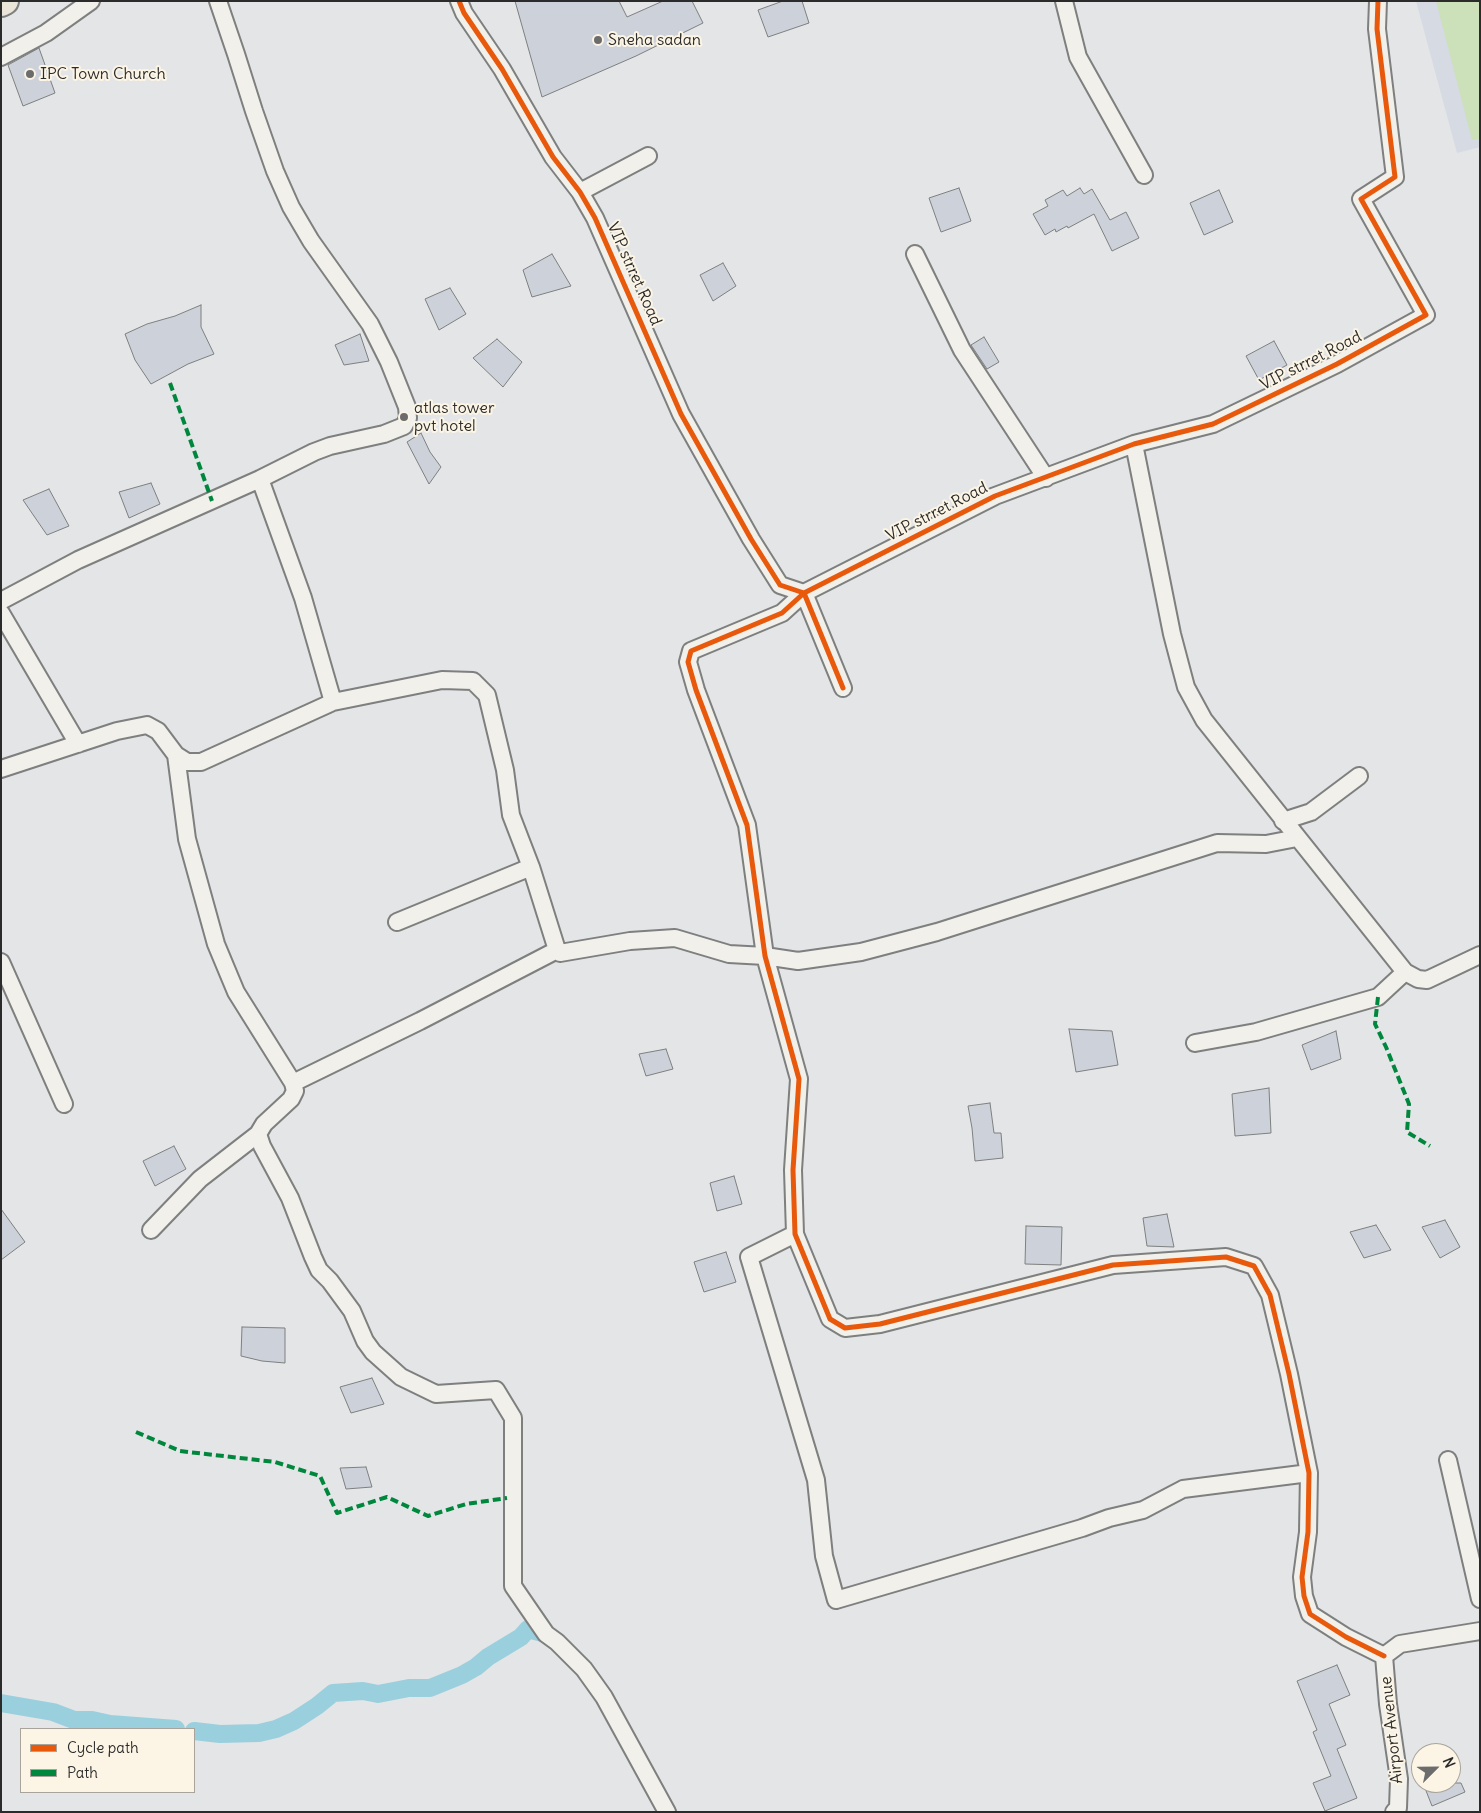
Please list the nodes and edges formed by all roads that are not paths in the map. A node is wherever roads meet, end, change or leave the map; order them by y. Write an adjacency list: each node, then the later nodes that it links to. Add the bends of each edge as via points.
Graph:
1 (5, 1): 7 (highway)
2 (91, 1): 8 (street, via 46,33)
3 (218, 1): 15 (street, via 254,112 291,207 370,324 389,362 407,407 408,418 404,426 384,434 330,446)
4 (459, 1): 11 (street, VIP strret Road, via 553,157)
5 (1064, 1): 10 (street, via 1078,57)
6 (1378, 1): 13 (street, VIP strret Road, via 1378,29 1395,177 1361,199 1426,315 1337,364 1213,424)
7 (1, 3)
8 (1, 57)
9 (648, 156): 11 (street)
10 (1144, 175)
11 (580, 192): 16 (street, VIP strret Road, via 681,414 780,585)
12 (915, 254): 14 (street, via 962,350)
13 (1134, 444): 14 (street, VIP strret Road); 25 (street, via 1172,634 1186,687 1204,720)
14 (1046, 478): 16 (street, VIP strret Road, via 995,496)
15 (260, 479): 17 (street, via 78,560); 20 (street, via 303,598)
16 (804, 593): 19 (street); 31 (street, via 782,613 691,652 688,662 747,826)
17 (1, 601)
18 (1, 613): 21 (street)
19 (843, 688)
20 (334, 702): 22 (street, via 201,762 188,762); 27 (street, via 442,680 473,680 488,695 512,814)
21 (78, 744): 22 (street, via 147,725 158,731); 23 (street)
22 (176, 755): 35 (street, via 187,839 216,944 236,992)
23 (1, 769)
24 (1359, 776): 25 (street, via 1311,812)
25 (1283, 821): 26 (street)
26 (1297, 838): 31 (street, via 1266,844 1217,843 937,932 861,952 798,961); 33 (street)
27 (531, 867): 28 (street); 29 (street)
28 (397, 922)
29 (556, 950): 31 (street, via 560,953 675,938 729,954); 35 (street)
30 (1480, 955): 33 (street, via 1428,980)
31 (765, 956): 39 (street, via 800,1079 793,1170)
32 (1, 962): 36 (street)
33 (1405, 972): 34 (street, via 1378,996 1256,1032)
34 (1195, 1043)
35 (293, 1083): 37 (street, via 292,1099 264,1124)
36 (64, 1104)
37 (258, 1134): 38 (street, via 200,1179); 45 (street, via 290,1198 319,1270 352,1311 373,1352 401,1378 436,1394 496,1390 514,1418 512,1586 546,1634 584,1669 604,1697)
38 (151, 1230)
39 (795, 1234): 41 (street, via 830,1319 845,1328 880,1324 1113,1264 1226,1257 1254,1266 1270,1295); 41 (street, via 748,1257 816,1480 824,1556 836,1600 1143,1510 1183,1489)
40 (1448, 1460): 42 (street)
41 (1309, 1473): 44 (street, via 1308,1532 1302,1577 1310,1614)
42 (1480, 1599)
43 (1480, 1631): 44 (street, Airport Avenue, via 1400,1644)
44 (1384, 1656): 46 (street, Airport Avenue, via 1399,1779 1398,1808)
45 (667, 1812)
46 (1394, 1812)

